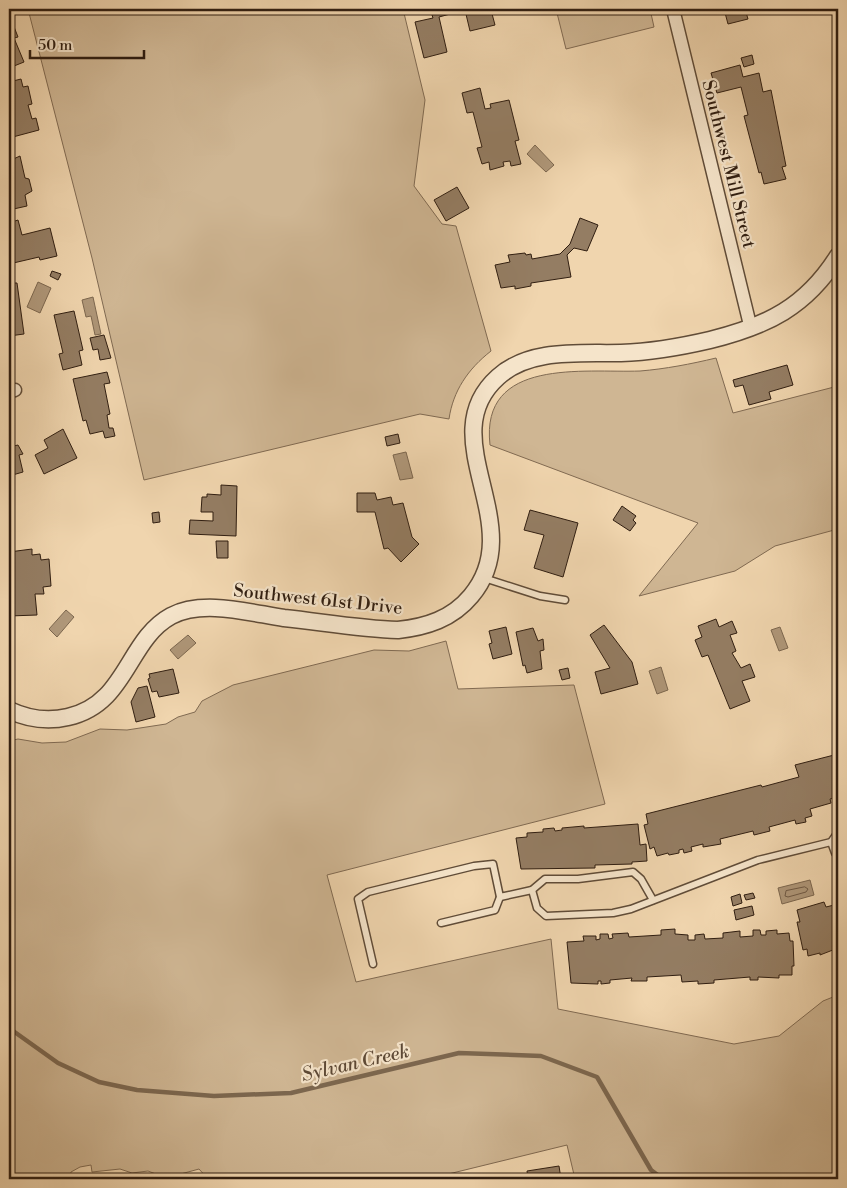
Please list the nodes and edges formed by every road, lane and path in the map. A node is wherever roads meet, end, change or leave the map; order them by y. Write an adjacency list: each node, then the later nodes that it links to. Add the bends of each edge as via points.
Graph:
1 (673, 9): 3 (street, Southwest Mill Street)
2 (838, 256): 3 (street, Southwest 61st Drive, via 809,294 774,319)
3 (751, 329): 4 (street, Southwest 61st Drive, via 657,351 545,356 520,363 499,376 481,399 473,429 474,451 492,533 492,551)
4 (484, 578): 5 (lane, via 540,596); 6 (street, Southwest 61st Drive, via 466,602 448,616 426,626 406,629 214,609 180,613 156,628 107,696 94,708 75,716 50,720 27,718)
5 (565, 600)
6 (9, 710)
7 (838, 832): 8 (lane)
8 (831, 842): 9 (lane); 12 (lane, via 758,860)
9 (838, 856)
10 (532, 890): 11 (lane); 12 (lane, via 545,880 633,872); 12 (lane, via 537,908 546,916 614,913)
11 (500, 897): 13 (lane, via 495,910); 14 (lane, via 493,864 368,892 358,899)
12 (654, 900)
13 (442, 923)
14 (373, 964)

